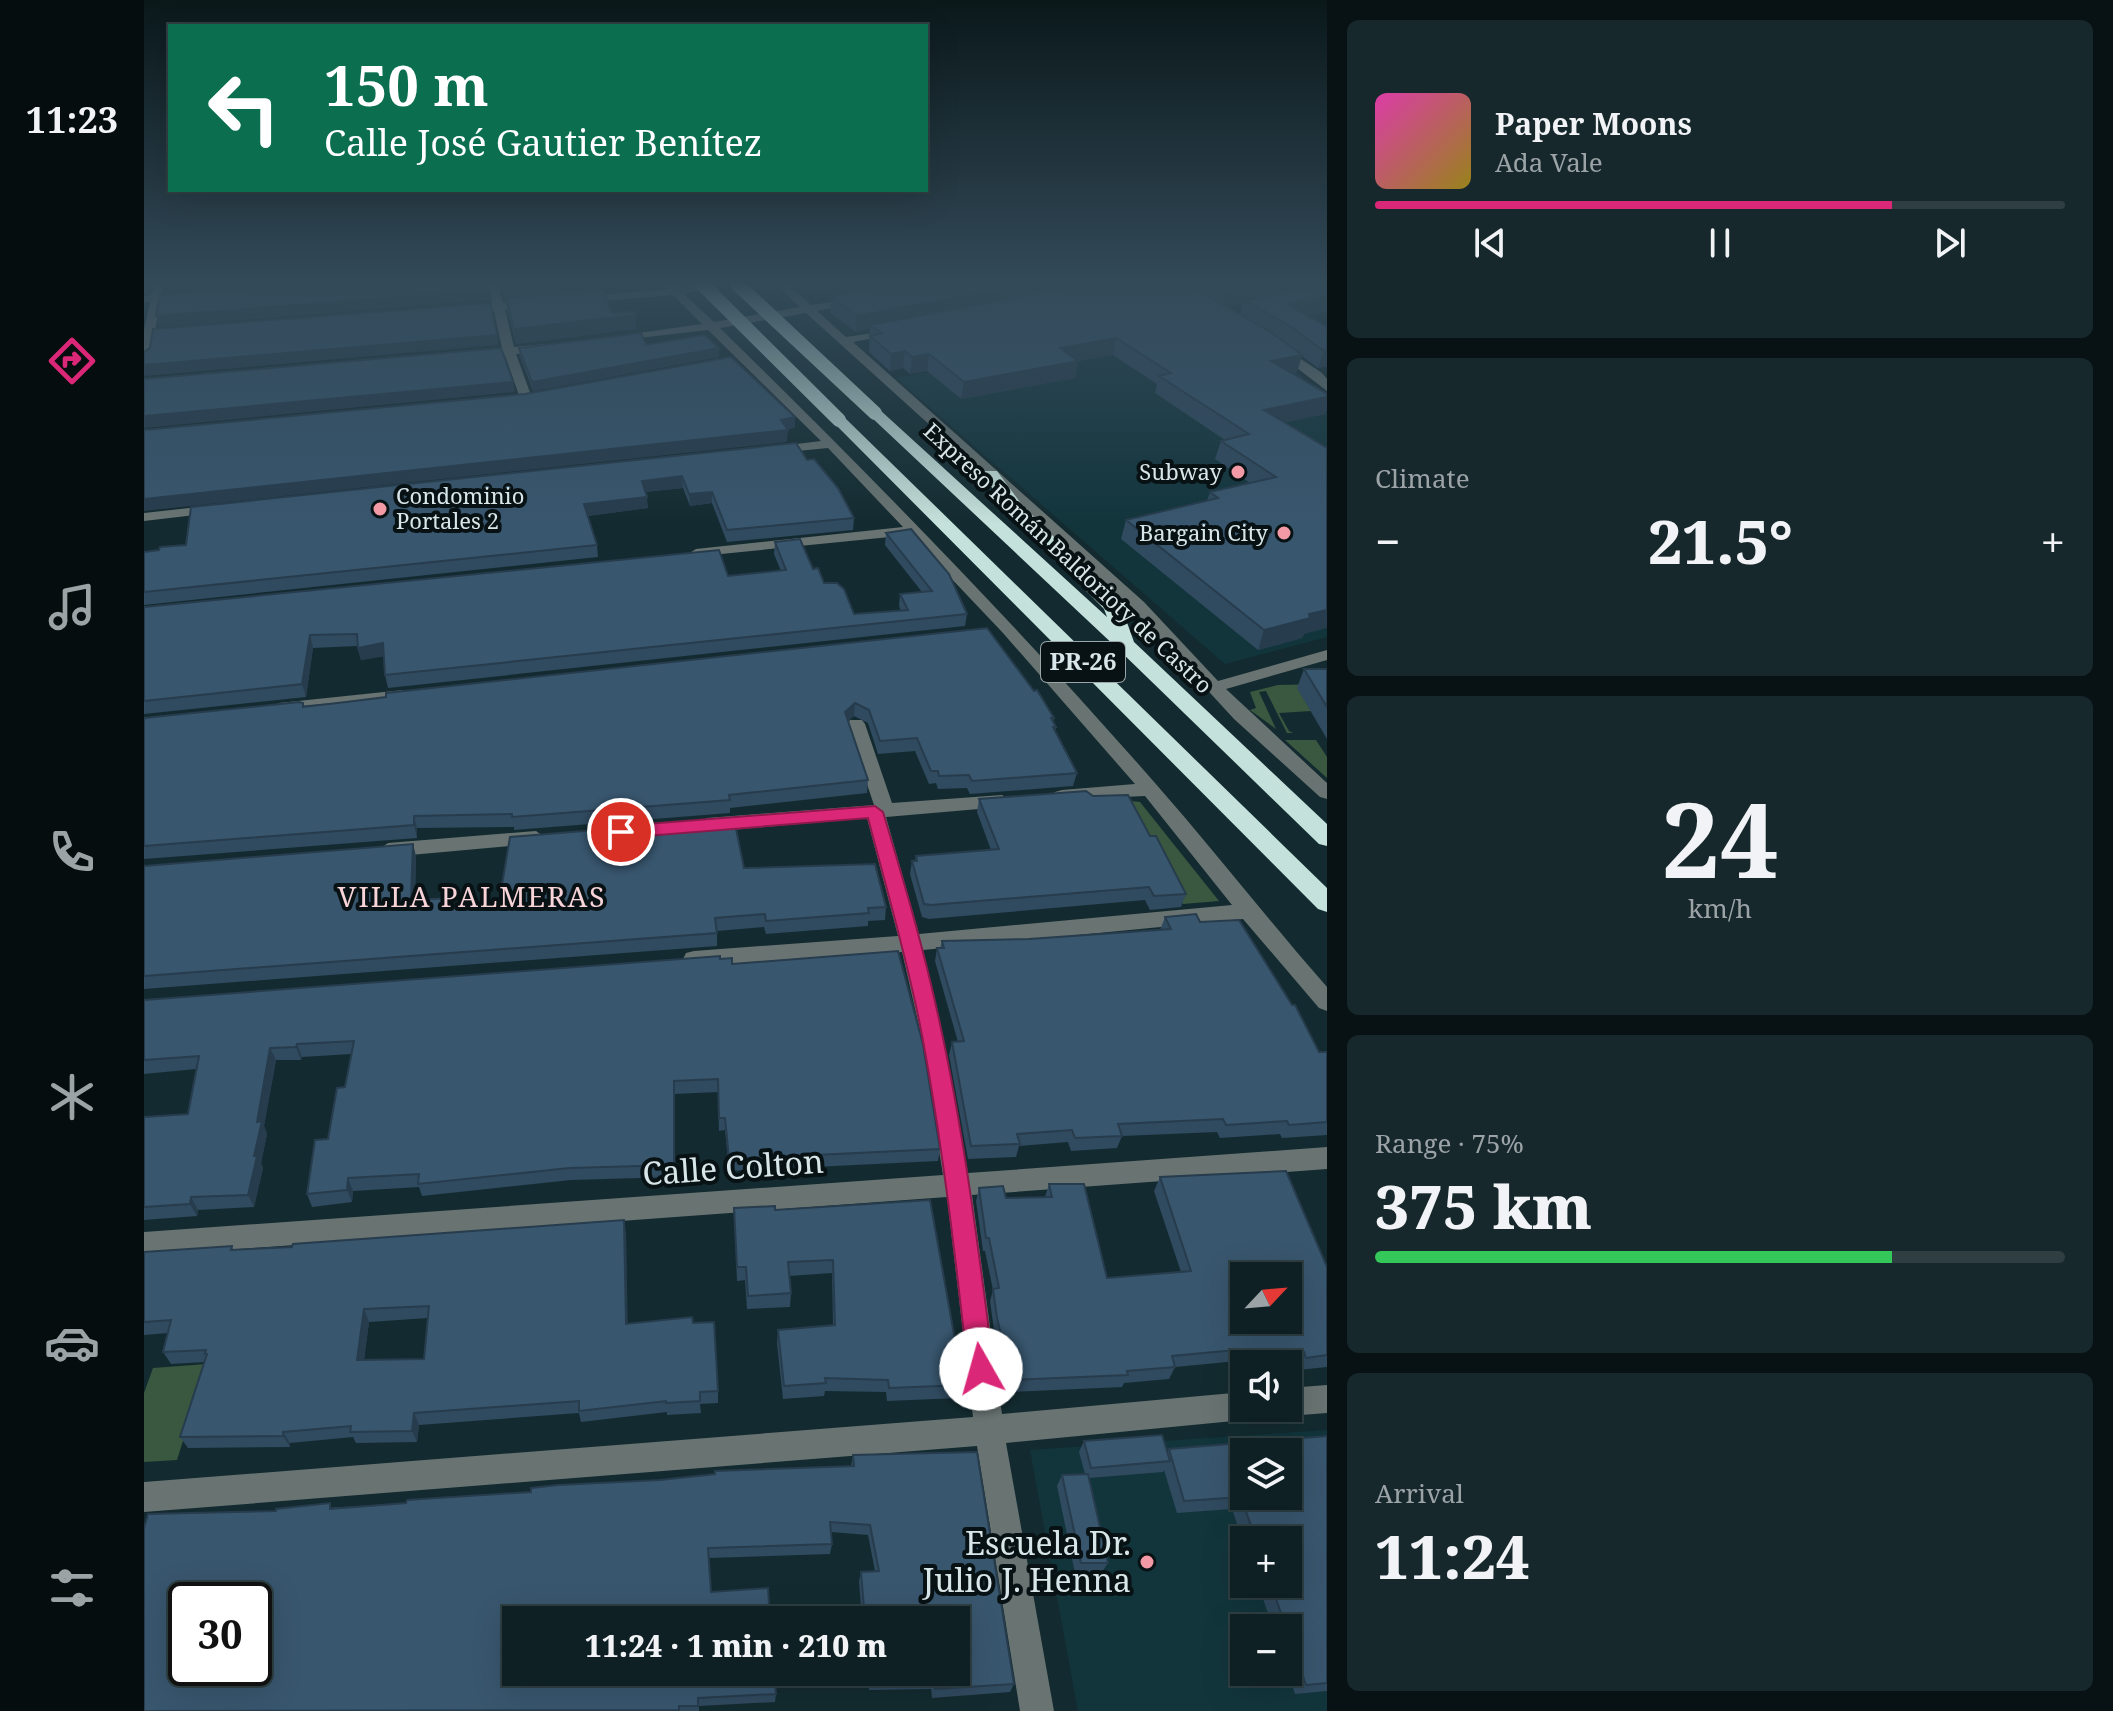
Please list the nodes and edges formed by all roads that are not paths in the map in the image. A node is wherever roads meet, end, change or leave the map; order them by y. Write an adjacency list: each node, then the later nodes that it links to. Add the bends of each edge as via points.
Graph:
1 (516, 364): 8 (street, via 533,397)
2 (744, 364): 9 (street)
3 (782, 364): 29 (highway, PR-26, bridge)
4 (822, 364): 16 (highway, Expreso Román Baldorioty de Castro / PR-26, bridge)
5 (867, 364): 11 (street)
6 (1300, 364): 7 (street)
7 (1327, 387)
8 (511, 399)
9 (831, 444): 10 (street); 14 (street)
10 (762, 452)
11 (991, 475): 16 (highway, via 1016,509 1113,607); 18 (street, via 1138,605)
12 (236, 507): 13 (street)
13 (144, 517)
14 (914, 531): 15 (street); 22 (street)
15 (674, 556)
16 (1125, 645): 27 (highway, Expreso Román Baldorioty de Castro / PR-26)
17 (1327, 655): 18 (street)
18 (1214, 687): 23 (street)
19 (427, 693): 20 (street)
20 (254, 711)
21 (856, 724): 24 (street)
22 (1150, 789): 24 (street); 30 (street)
23 (1327, 793)
24 (880, 811): 25 (street); 31 (street)
25 (684, 827)
26 (557, 837): 28 (street)
27 (1327, 838)
28 (366, 851)
29 (1327, 903)
30 (1248, 911): 31 (street); 33 (street)
31 (911, 943): 32 (street); 35 (street)
32 (677, 961)
33 (1327, 1002)
34 (1327, 1158): 35 (street, Calle Colton)
35 (958, 1186): 36 (street, Calle Colton); 40 (street)
36 (144, 1244)
37 (1327, 1399): 38 (street)
38 (1302, 1401)
39 (1230, 1407): 40 (street)
40 (989, 1430): 41 (street); 42 (street)
41 (144, 1497)
42 (1037, 1711)

